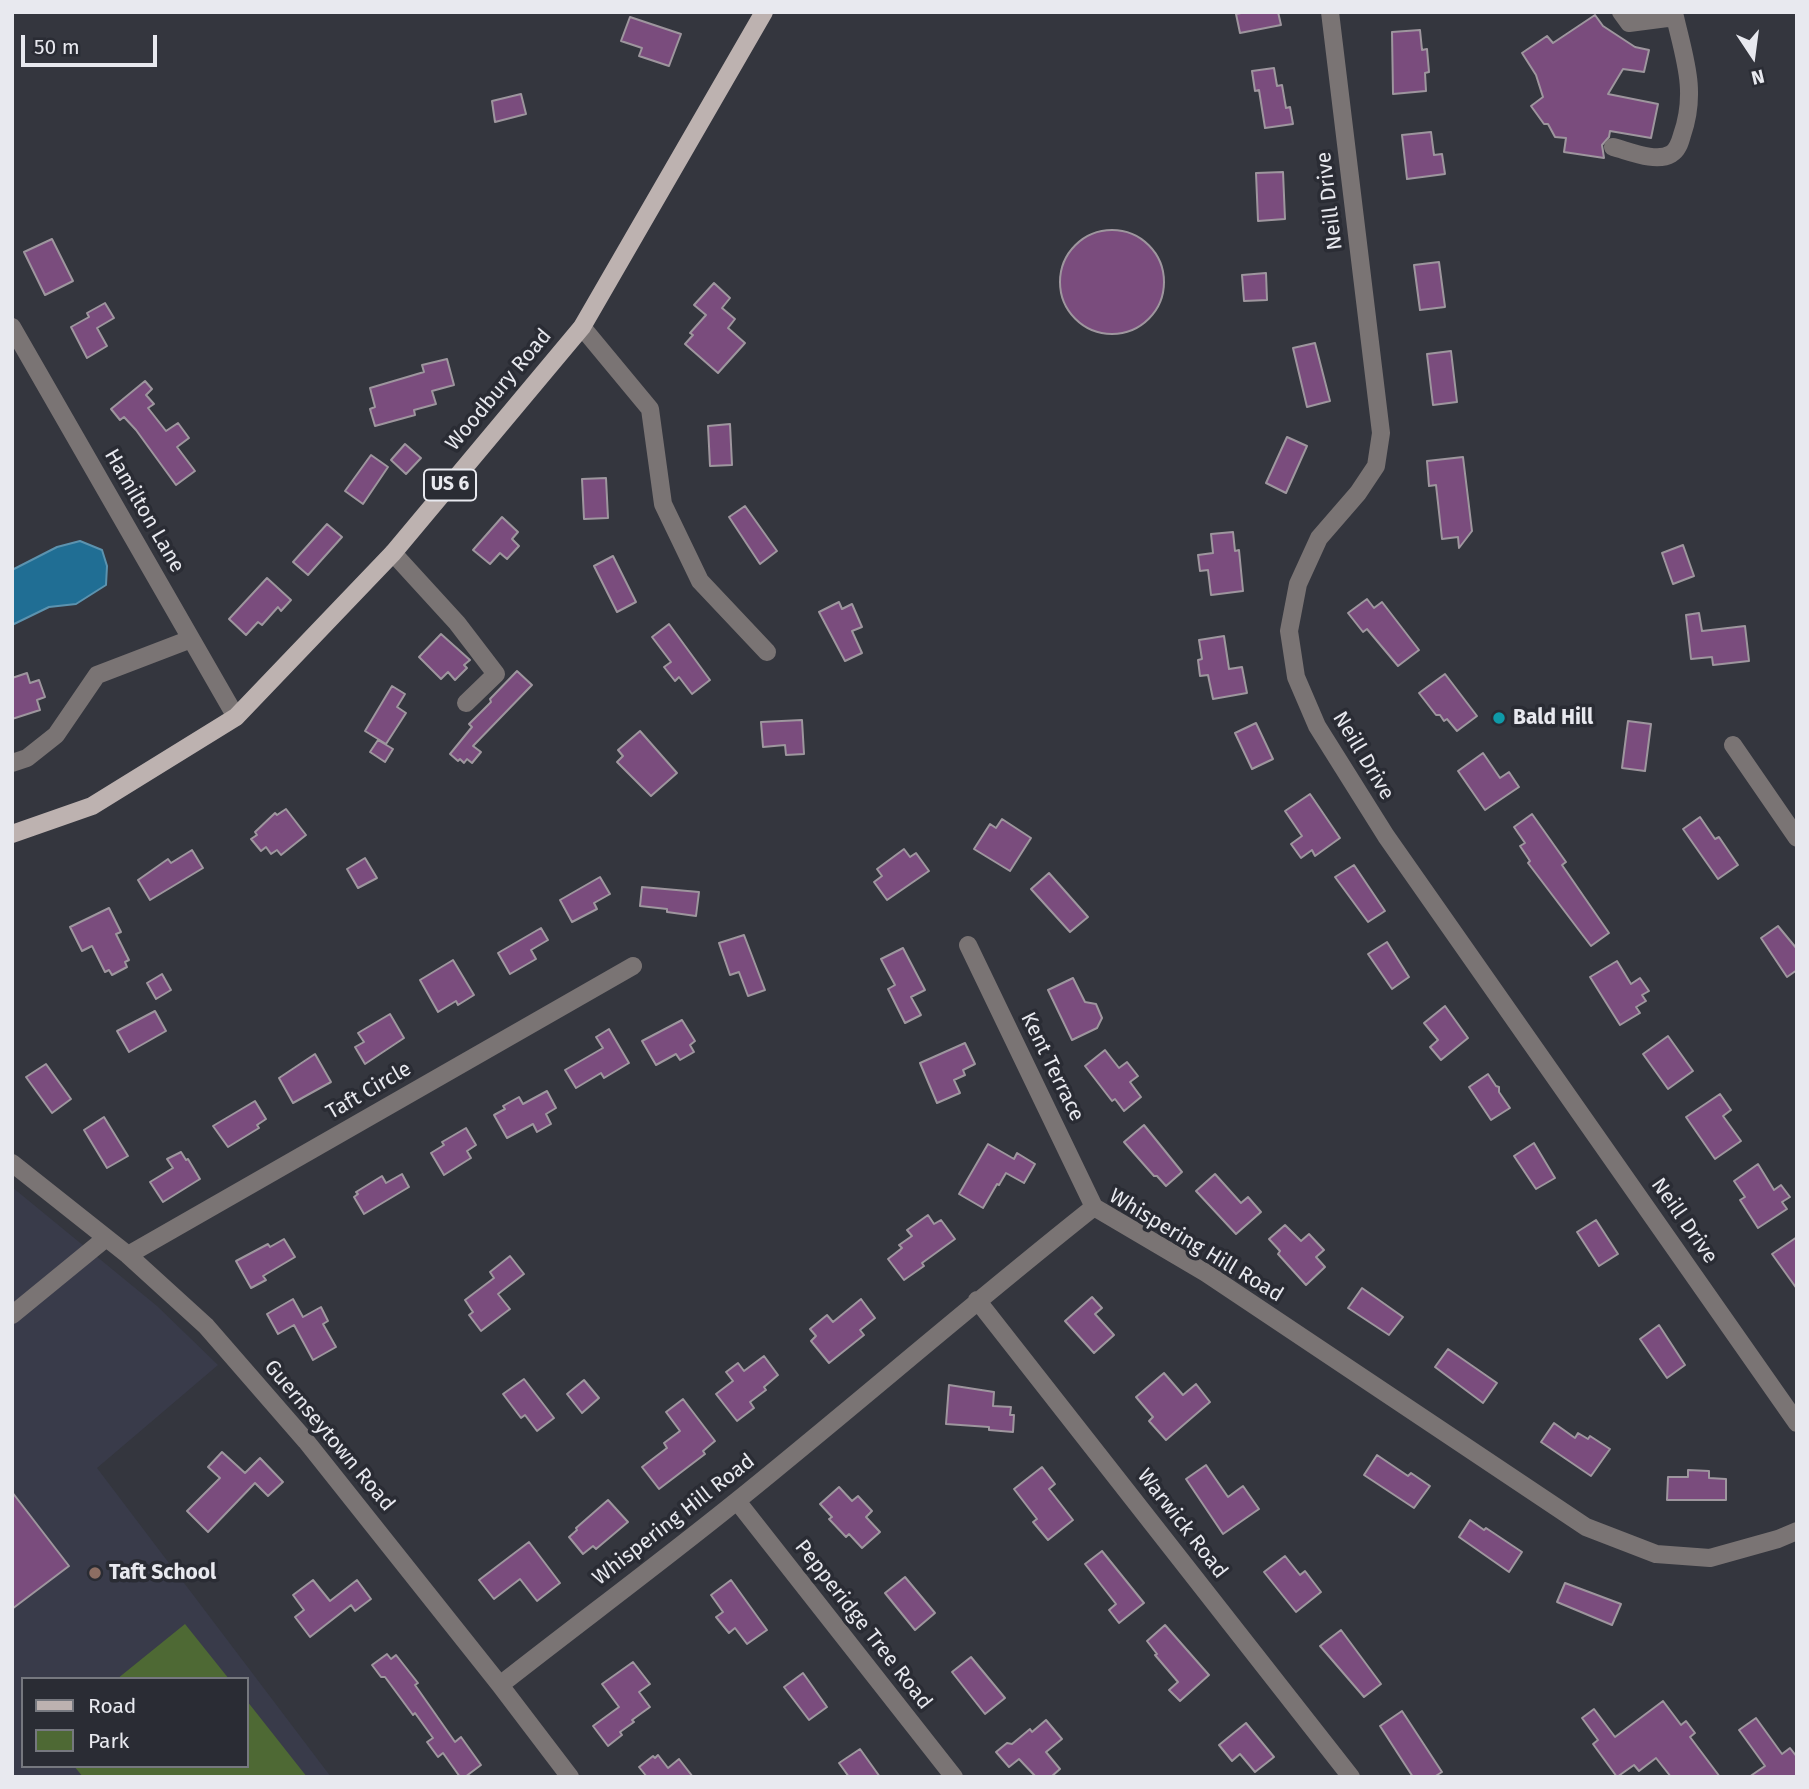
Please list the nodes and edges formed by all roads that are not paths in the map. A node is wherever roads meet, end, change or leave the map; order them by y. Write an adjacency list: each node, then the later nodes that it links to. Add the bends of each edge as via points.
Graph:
1 (764, 12): 7 (main road, Woodbury Road / US 6)
2 (1330, 12): 25 (street, Neill Drive, via 1381,433 1376,466 1319,538 1298,584 1289,631 1296,677 1317,726 1386,836)
3 (1621, 12): 4 (street, via 1629,23)
4 (1674, 15): 5 (street, via 1691,88 1678,149 1670,155 1650,156)
5 (1612, 147)
6 (12, 327): 9 (street, Hamilton Lane)
7 (582, 327): 8 (main road, Woodbury Road / US 6); 10 (street, via 650,409 663,504 700,581)
8 (393, 553): 11 (street, via 496,674); 12 (main road, Woodbury Road / US 6)
9 (191, 639): 12 (street, Hamilton Lane); 14 (street, via 97,676 56,735 27,758)
10 (767, 652)
11 (466, 703)
12 (236, 717): 15 (main road, Woodbury Road / US 6, via 92,806)
13 (1733, 745): 16 (street)
14 (12, 763)
15 (12, 834)
16 (1797, 838)
17 (968, 945): 20 (street, Kent Terrace)
18 (633, 966): 22 (street, Taft Circle)
19 (12, 1163): 21 (street, Guernseytown Road)
20 (1094, 1207): 23 (street, Whispering Hill Road); 27 (street, Whispering Hill Road, via 1206,1273 1586,1527 1656,1554 1710,1558)
21 (106, 1238): 22 (street, Guernseytown Road); 24 (street)
22 (128, 1255): 28 (street, Guernseytown Road, via 206,1326 306,1441)
23 (977, 1300): 26 (street, Whispering Hill Road); 31 (street, Warwick Road)
24 (12, 1315)
25 (1797, 1423)
26 (737, 1501): 28 (street, Whispering Hill Road); 30 (street, Pepperidge Tree Road)
27 (1797, 1531)
28 (500, 1685): 29 (street, Guernseytown Road)
29 (570, 1777)
30 (954, 1777)
31 (1351, 1777)

